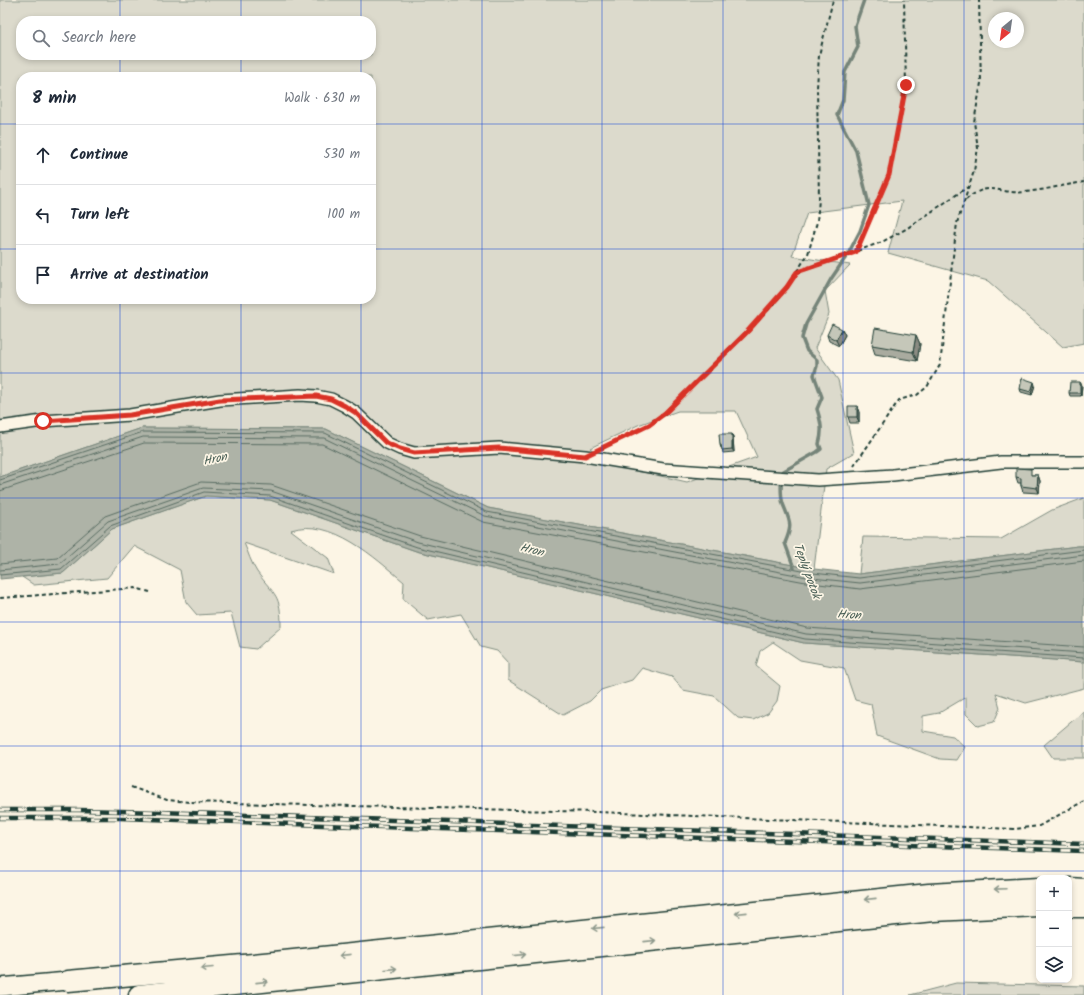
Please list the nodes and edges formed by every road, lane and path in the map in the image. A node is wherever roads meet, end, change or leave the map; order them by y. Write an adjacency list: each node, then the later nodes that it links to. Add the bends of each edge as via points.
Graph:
1 (833, 0): 8 (path, via 819,55 817,222 808,254)
2 (904, 0): 7 (path, via 906,85 889,175)
3 (979, 0): 5 (path, via 981,83 974,122 978,148)
4 (1084, 182): 6 (path, via 1023,192 989,188 975,192)
5 (968, 187): 6 (path); 7 (path, via 906,229)
6 (965, 201): 12 (path, via 957,223 940,365 927,387 917,395 899,400)
7 (856, 252): 8 (path)
8 (797, 272): 10 (path, via 747,332 665,413 649,425)
9 (0, 427): 10 (street, via 43,421 130,415 220,400 316,396 331,399 345,406 356,413 386,443 414,453 499,448)
10 (585, 456): 12 (street, via 663,469 818,480)
11 (1084, 462): 12 (street, via 1000,462)
12 (846, 479)
13 (150, 592): 14 (path, via 136,588)
14 (0, 598)
15 (131, 787): 16 (path, via 167,800 189,802 597,812 1015,829 1039,826)
16 (1084, 801)
17 (1036, 888): 23 (highway, one-way to 23, via 929,894 274,962)
18 (1072, 888): 19 (highway)
19 (1084, 889)
20 (1036, 906): 25 (highway, one-way to 20, via 933,911)
21 (1072, 907): 22 (highway)
22 (1084, 907)
23 (68, 980): 24 (main road)
24 (0, 987)
25 (139, 995)

